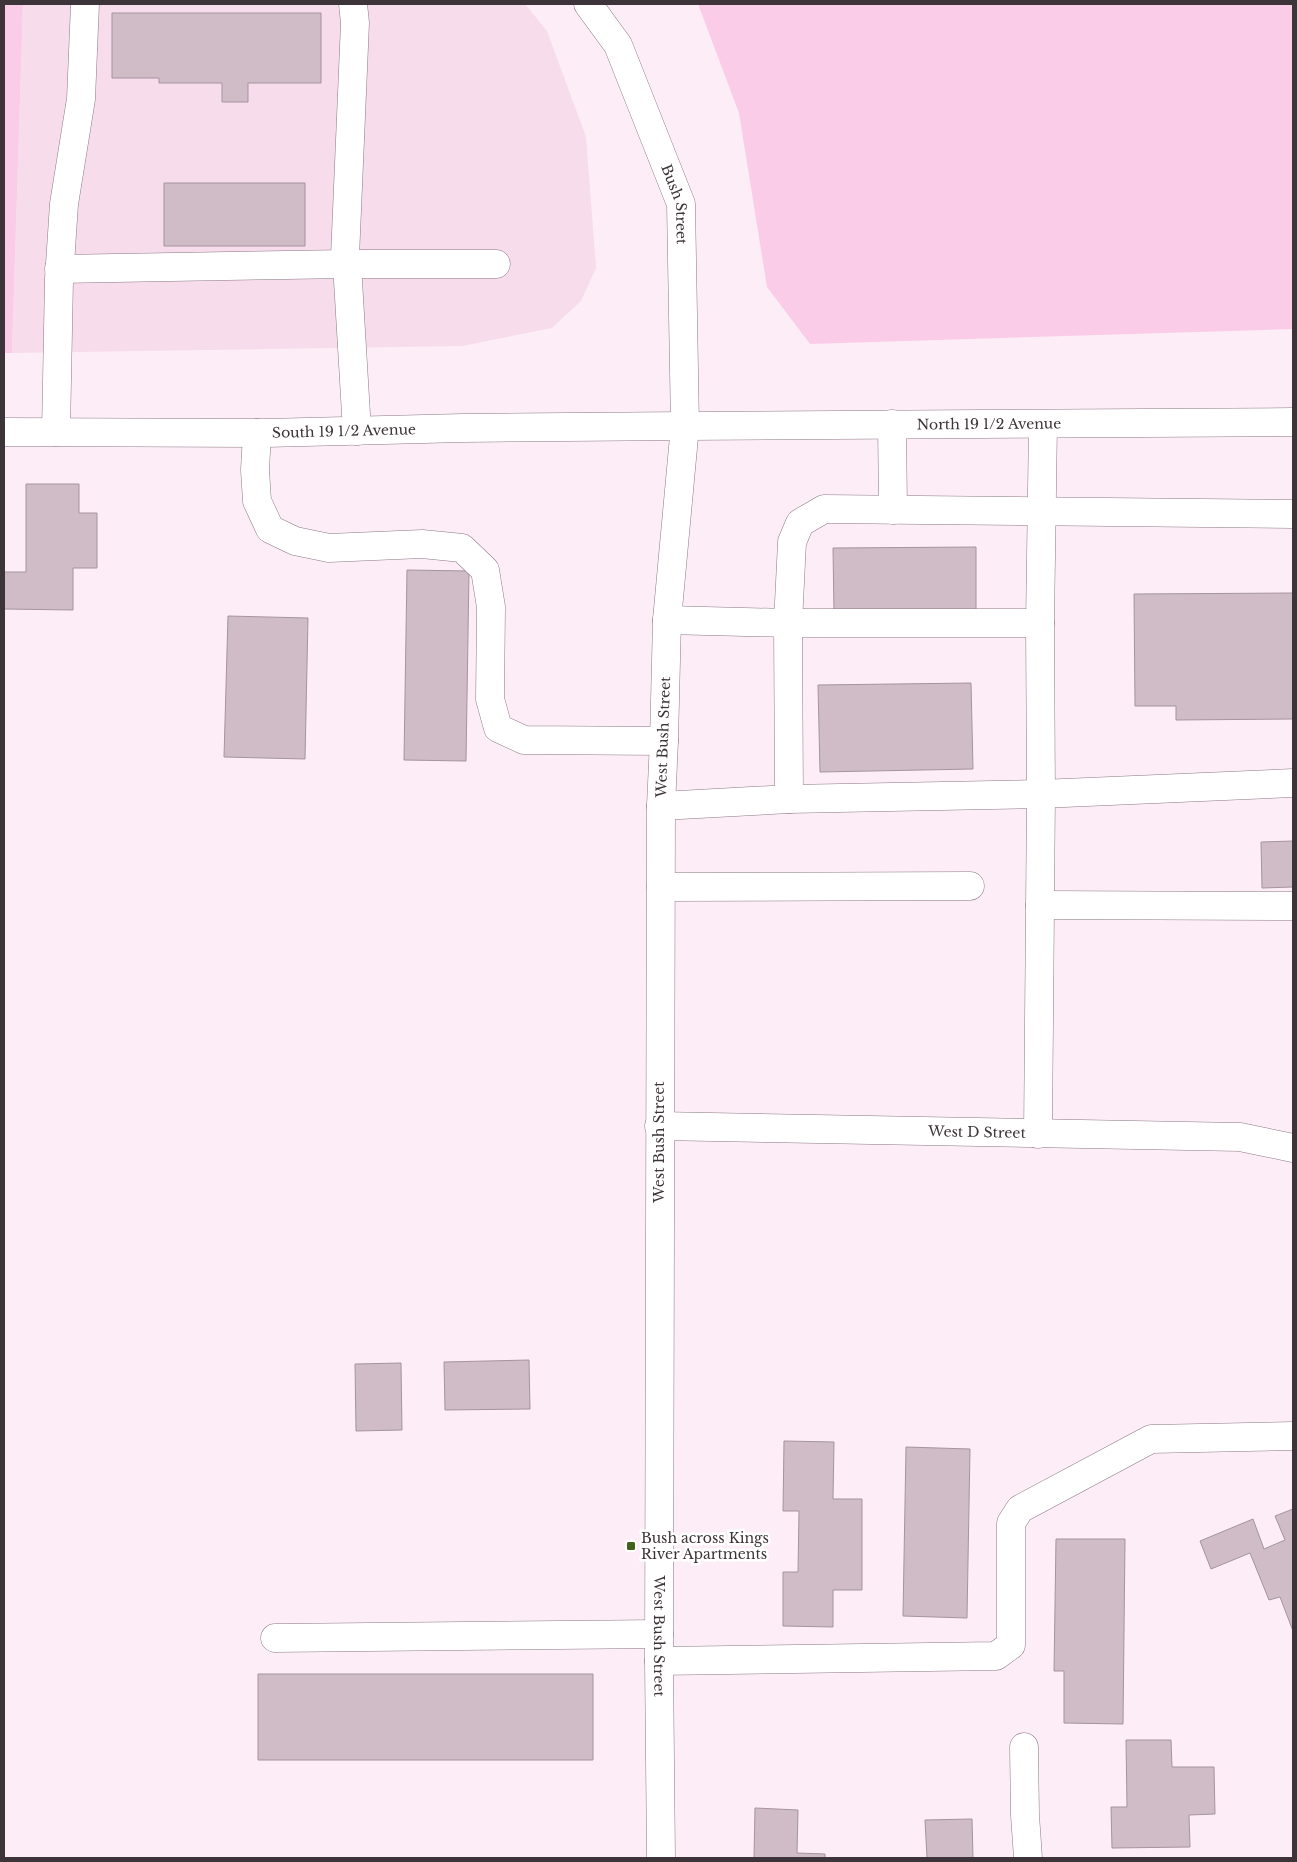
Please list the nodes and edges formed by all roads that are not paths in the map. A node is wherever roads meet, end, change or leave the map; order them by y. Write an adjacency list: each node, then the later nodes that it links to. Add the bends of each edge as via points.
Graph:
1 (85, 4): 6 (main road, via 81,99 64,204)
2 (353, 4): 4 (main road, via 356,23)
3 (588, 4): 10 (main road, Bush Street, via 618,45 681,204)
4 (347, 264): 5 (main road); 6 (main road); 11 (main road)
5 (496, 264)
6 (59, 269): 13 (main road)
7 (1293, 422): 9 (main road, North 19 1/2 Avenue)
8 (892, 424): 9 (main road, North 19 1/2 Avenue); 10 (main road, North 19 1/2 Avenue); 15 (main road)
9 (1043, 424): 16 (main road)
10 (685, 426): 11 (main road, South 19 1/2 Avenue); 18 (main road, West Bush Street)
11 (357, 430): 14 (main road, South 19 1/2 Avenue)
12 (4, 432): 13 (main road, South 19 1/2 Avenue)
13 (56, 432): 14 (main road, South 19 1/2 Avenue)
14 (256, 434): 21 (main road, via 257,501 270,529 295,541 329,548 422,544 462,548 484,570 491,607 490,699 498,728 524,740)
15 (893, 510): 16 (main road); 19 (main road, via 824,509 800,523 792,542)
16 (1041, 511): 17 (main road); 20 (main road)
17 (1293, 514)
18 (667, 620): 19 (main road); 21 (main road, West Bush Street)
19 (788, 623): 20 (main road); 24 (main road)
20 (1040, 623): 23 (main road)
21 (664, 741): 25 (main road, West Bush Street)
22 (1293, 784): 23 (main road)
23 (1041, 794): 24 (main road); 28 (main road)
24 (789, 799): 25 (main road)
25 (661, 806): 27 (main road, West Bush Street)
26 (970, 886): 27 (main road)
27 (661, 887): 30 (main road, West Bush Street)
28 (1040, 905): 29 (main road); 31 (main road)
29 (1293, 906)
30 (659, 1126): 31 (main road, West D Street); 34 (main road, West Bush Street)
31 (1038, 1134): 32 (main road, West D Street, via 1240,1137)
32 (1293, 1148)
33 (1293, 1436): 36 (main road, via 1151,1439 1020,1509 1011,1523 1011,1645 996,1656)
34 (660, 1634): 35 (main road); 36 (main road, West Bush Street)
35 (275, 1638)
36 (659, 1662): 38 (main road, West Bush Street)
37 (1024, 1747): 39 (main road)
38 (661, 1858)
39 (1028, 1858)

